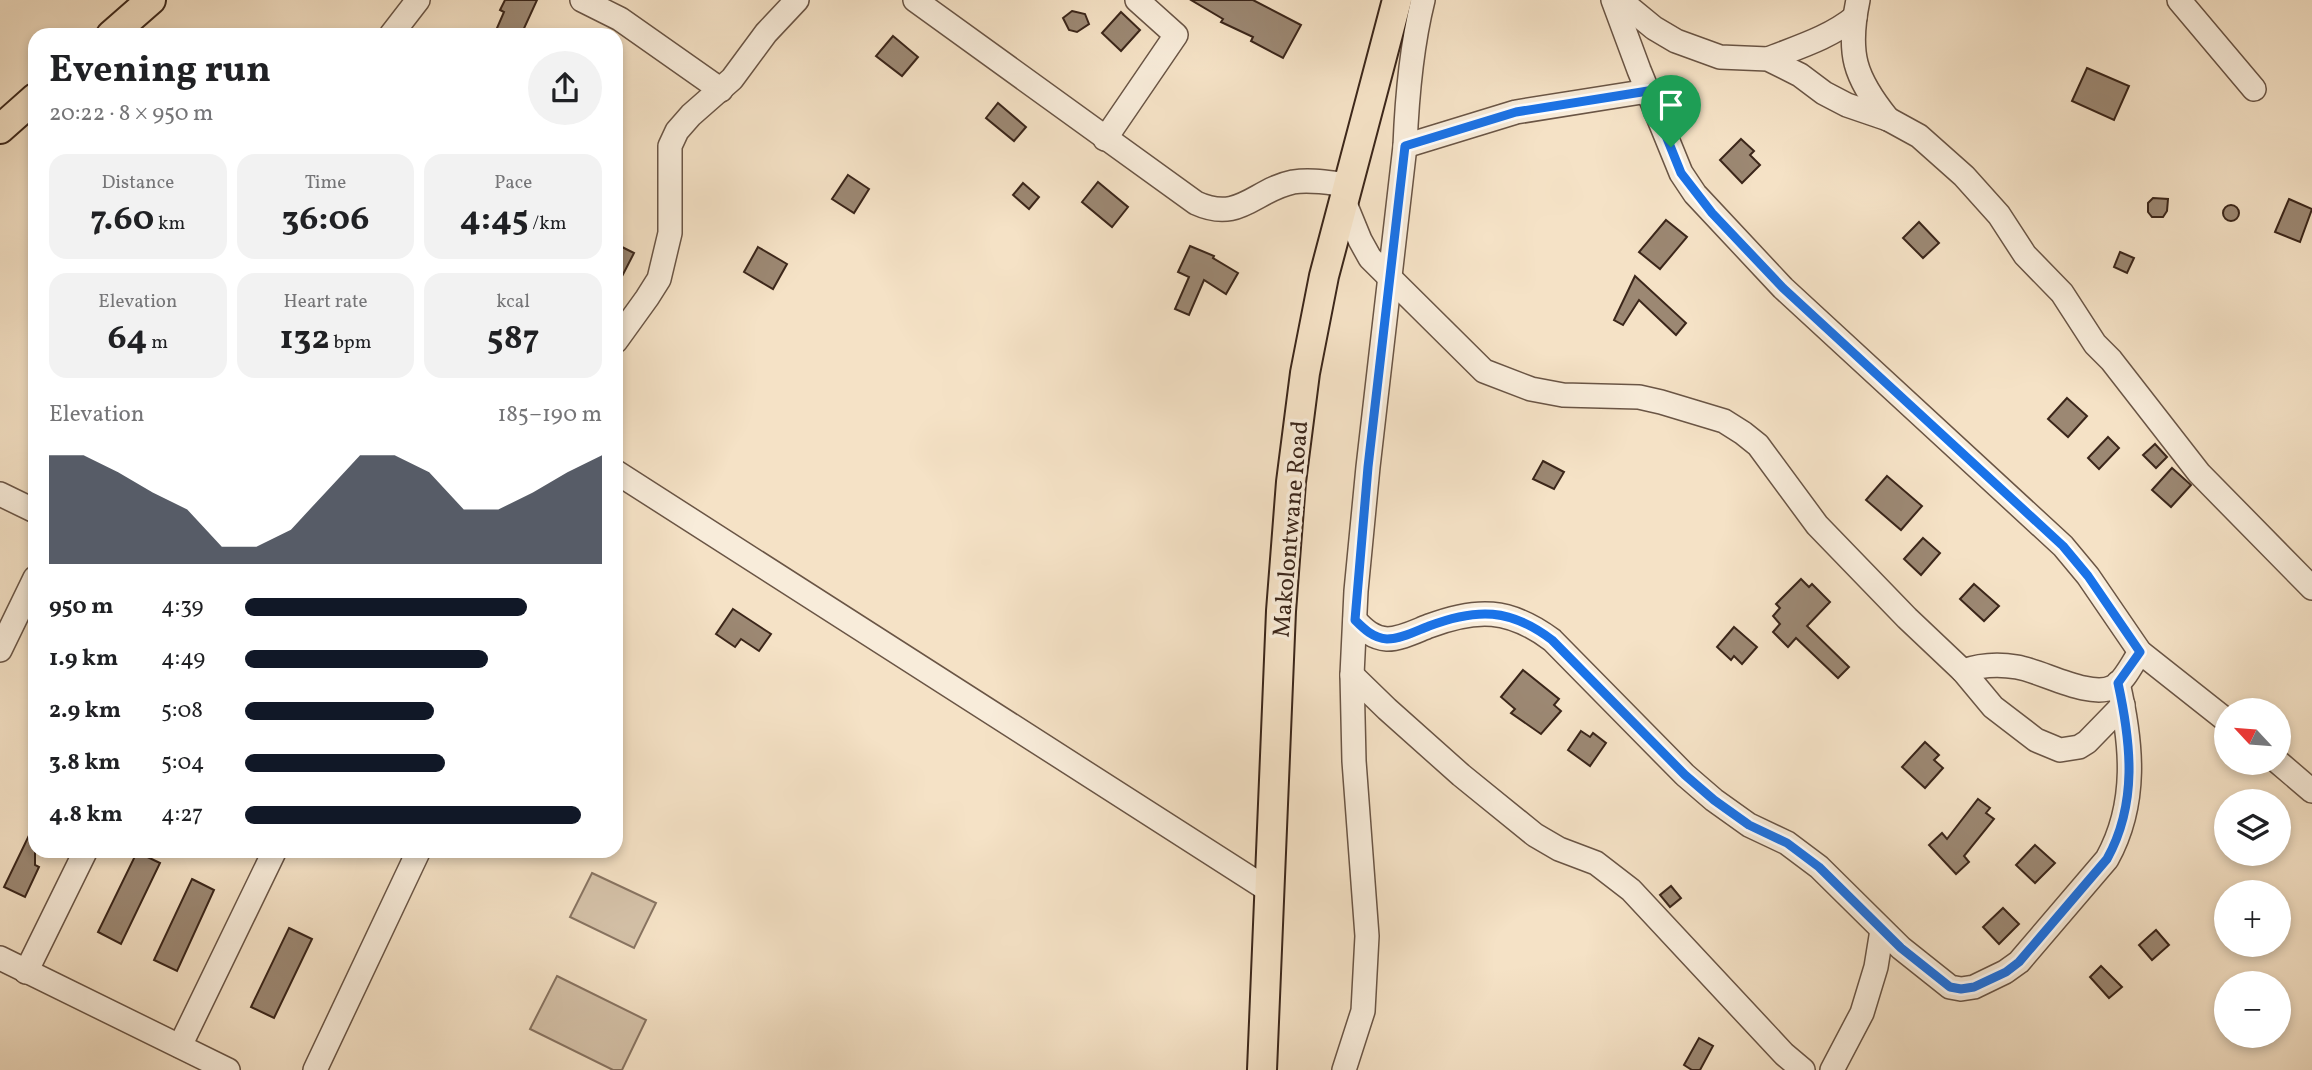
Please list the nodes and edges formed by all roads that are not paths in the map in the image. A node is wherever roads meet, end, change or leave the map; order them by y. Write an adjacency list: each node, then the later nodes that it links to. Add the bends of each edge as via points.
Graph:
1 (151, 0): 13 (main road)
2 (418, 0): 14 (street)
3 (582, 0): 17 (street, via 620,19)
4 (797, 0): 17 (street)
5 (915, 0): 22 (street)
6 (1137, 0): 22 (street, via 1176,35)
7 (1397, 0): 24 (main road, Makolontwane Road)
8 (1423, 0): 23 (street, via 1412,55)
9 (1613, 0): 18 (street)
10 (1620, 0): 15 (street, via 1654,28 1698,51)
11 (2179, 0): 16 (street)
12 (1856, 8): 15 (street, via 1840,29); 20 (street, via 1853,55 1859,77)
13 (119, 28)
14 (396, 28)
15 (1768, 59): 20 (street, via 1847,105)
16 (2254, 89)
17 (721, 90): 26 (street, via 691,115 670,146 666,253 659,279)
18 (1648, 91): 23 (street, via 1516,112); 34 (street, via 1681,173 1703,204 1783,288 2063,546)
19 (28, 107): 21 (main road)
20 (1888, 119): 30 (street, via 1919,136 1964,176 2025,255 2062,293 2095,344 2199,473)
21 (0, 129)
22 (1105, 139): 24 (street, via 1210,210 1225,211 1293,182 1311,180)
23 (1405, 146): 25 (street)
24 (1346, 193): 25 (street, via 1360,240); 44 (main road, Makolontwane Road, via 1305,373 1291,482)
25 (1390, 280): 32 (street); 35 (street, via 1484,372 1531,390 1661,402 1724,421 1743,433 1758,445 1817,525)
26 (623, 332)
27 (623, 476): 44 (street)
28 (0, 494): 29 (street)
29 (28, 508)
30 (2312, 587)
31 (28, 592): 33 (street)
32 (1355, 620): 36 (street); 45 (street, via 1368,633 1387,639 1447,619 1486,612 1537,629 1705,792 1819,867)
33 (0, 650)
34 (2140, 652): 37 (street); 38 (street)
35 (1963, 671): 37 (street, via 2019,667); 37 (street, via 1993,707 2052,748 2071,749 2087,742)
36 (1352, 676): 52 (street, via 1367,936 1363,1011); 53 (street, via 1535,835 1596,863 1631,890)
37 (2121, 694): 45 (street, via 2130,781 2118,839 2107,859 2019,962 1974,987 1950,987)
38 (2214, 711)
39 (2291, 772): 40 (street)
40 (2312, 791)
41 (82, 858): 47 (street)
42 (271, 858): 48 (street)
43 (415, 858): 50 (street)
44 (1270, 891): 51 (main road, Makolontwane Road)
45 (1882, 930): 54 (street, via 1862,1013)
46 (0, 958): 47 (street)
47 (26, 972): 48 (street)
48 (180, 1046): 49 (street)
49 (228, 1070)
50 (315, 1070)
51 (1262, 1070)
52 (1344, 1070)
53 (1803, 1070)
54 (1832, 1070)

